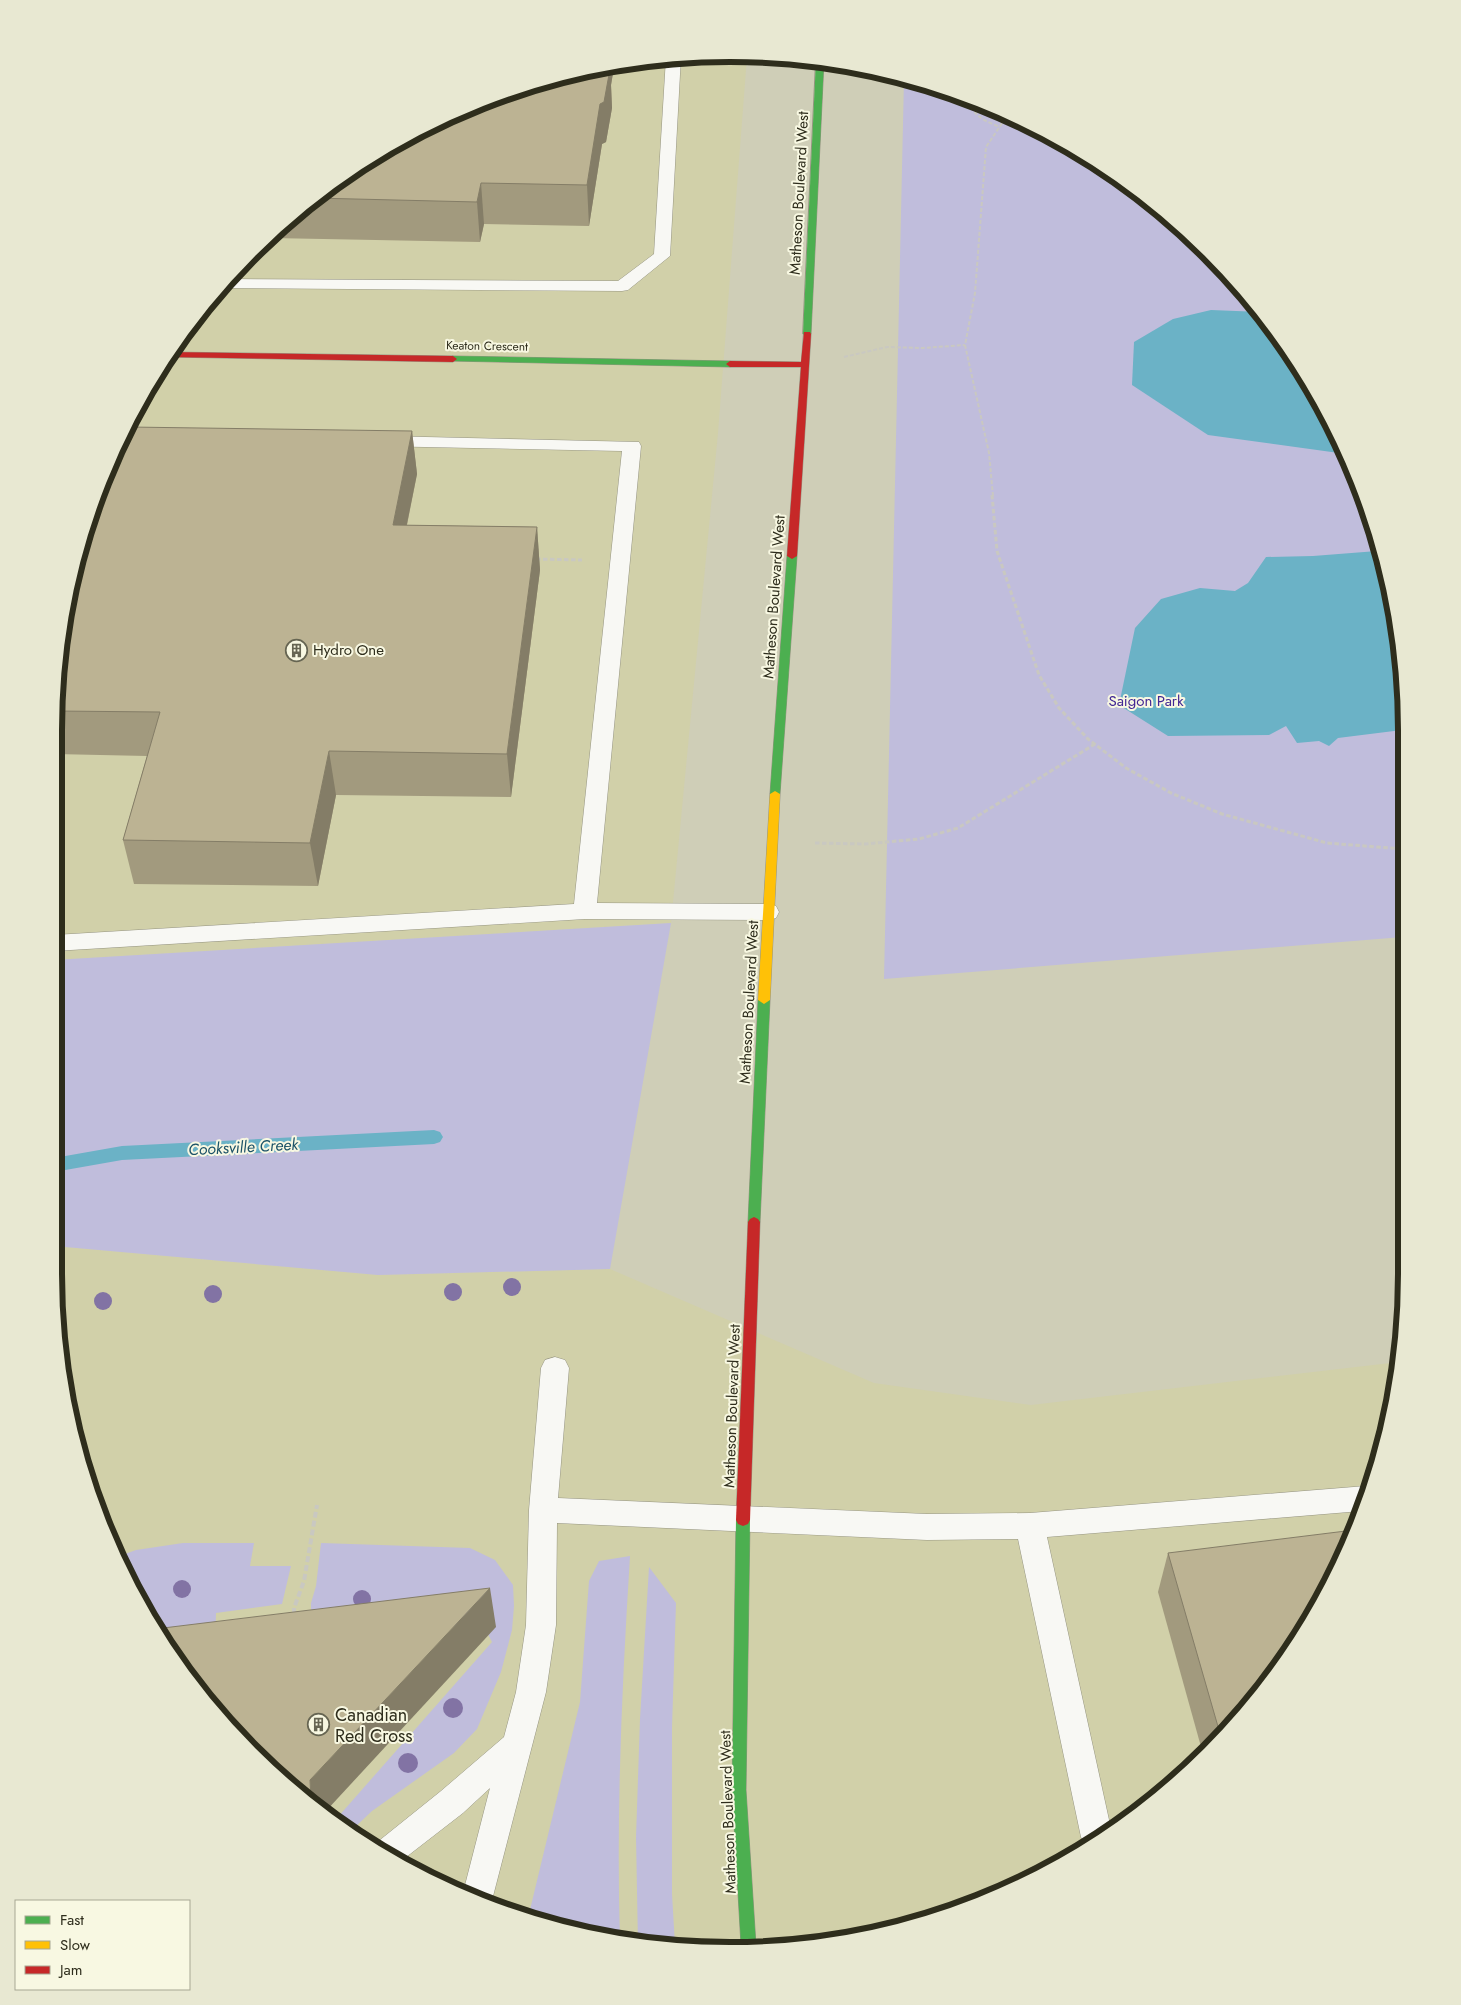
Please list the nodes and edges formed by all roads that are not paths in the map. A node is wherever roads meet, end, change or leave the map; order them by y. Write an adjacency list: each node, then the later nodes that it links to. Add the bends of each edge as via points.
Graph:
1 (674, 65): 3 (lane, via 662,256 622,286)
2 (820, 68): 5 (street, Matheson Boulevard West)
3 (234, 284)
4 (179, 354): 5 (street, Keaton Crescent)
5 (805, 365): 8 (street, Matheson Boulevard West)
6 (363, 441): 7 (lane, via 632,446)
7 (585, 911): 8 (lane); 9 (lane)
8 (768, 912): 13 (street, Matheson Boulevard West)
9 (62, 943)
10 (555, 1368): 12 (lane)
11 (1360, 1499): 14 (lane)
12 (543, 1510): 13 (lane); 15 (lane, via 541,1625 531,1692)
13 (743, 1520): 14 (lane, via 927,1527); 19 (street, Matheson Boulevard West, via 739,1790)
14 (1030, 1526): 16 (lane)
15 (515, 1747): 17 (lane); 18 (lane)
16 (1096, 1834)
17 (390, 1849)
18 (477, 1893)
19 (749, 1942)

